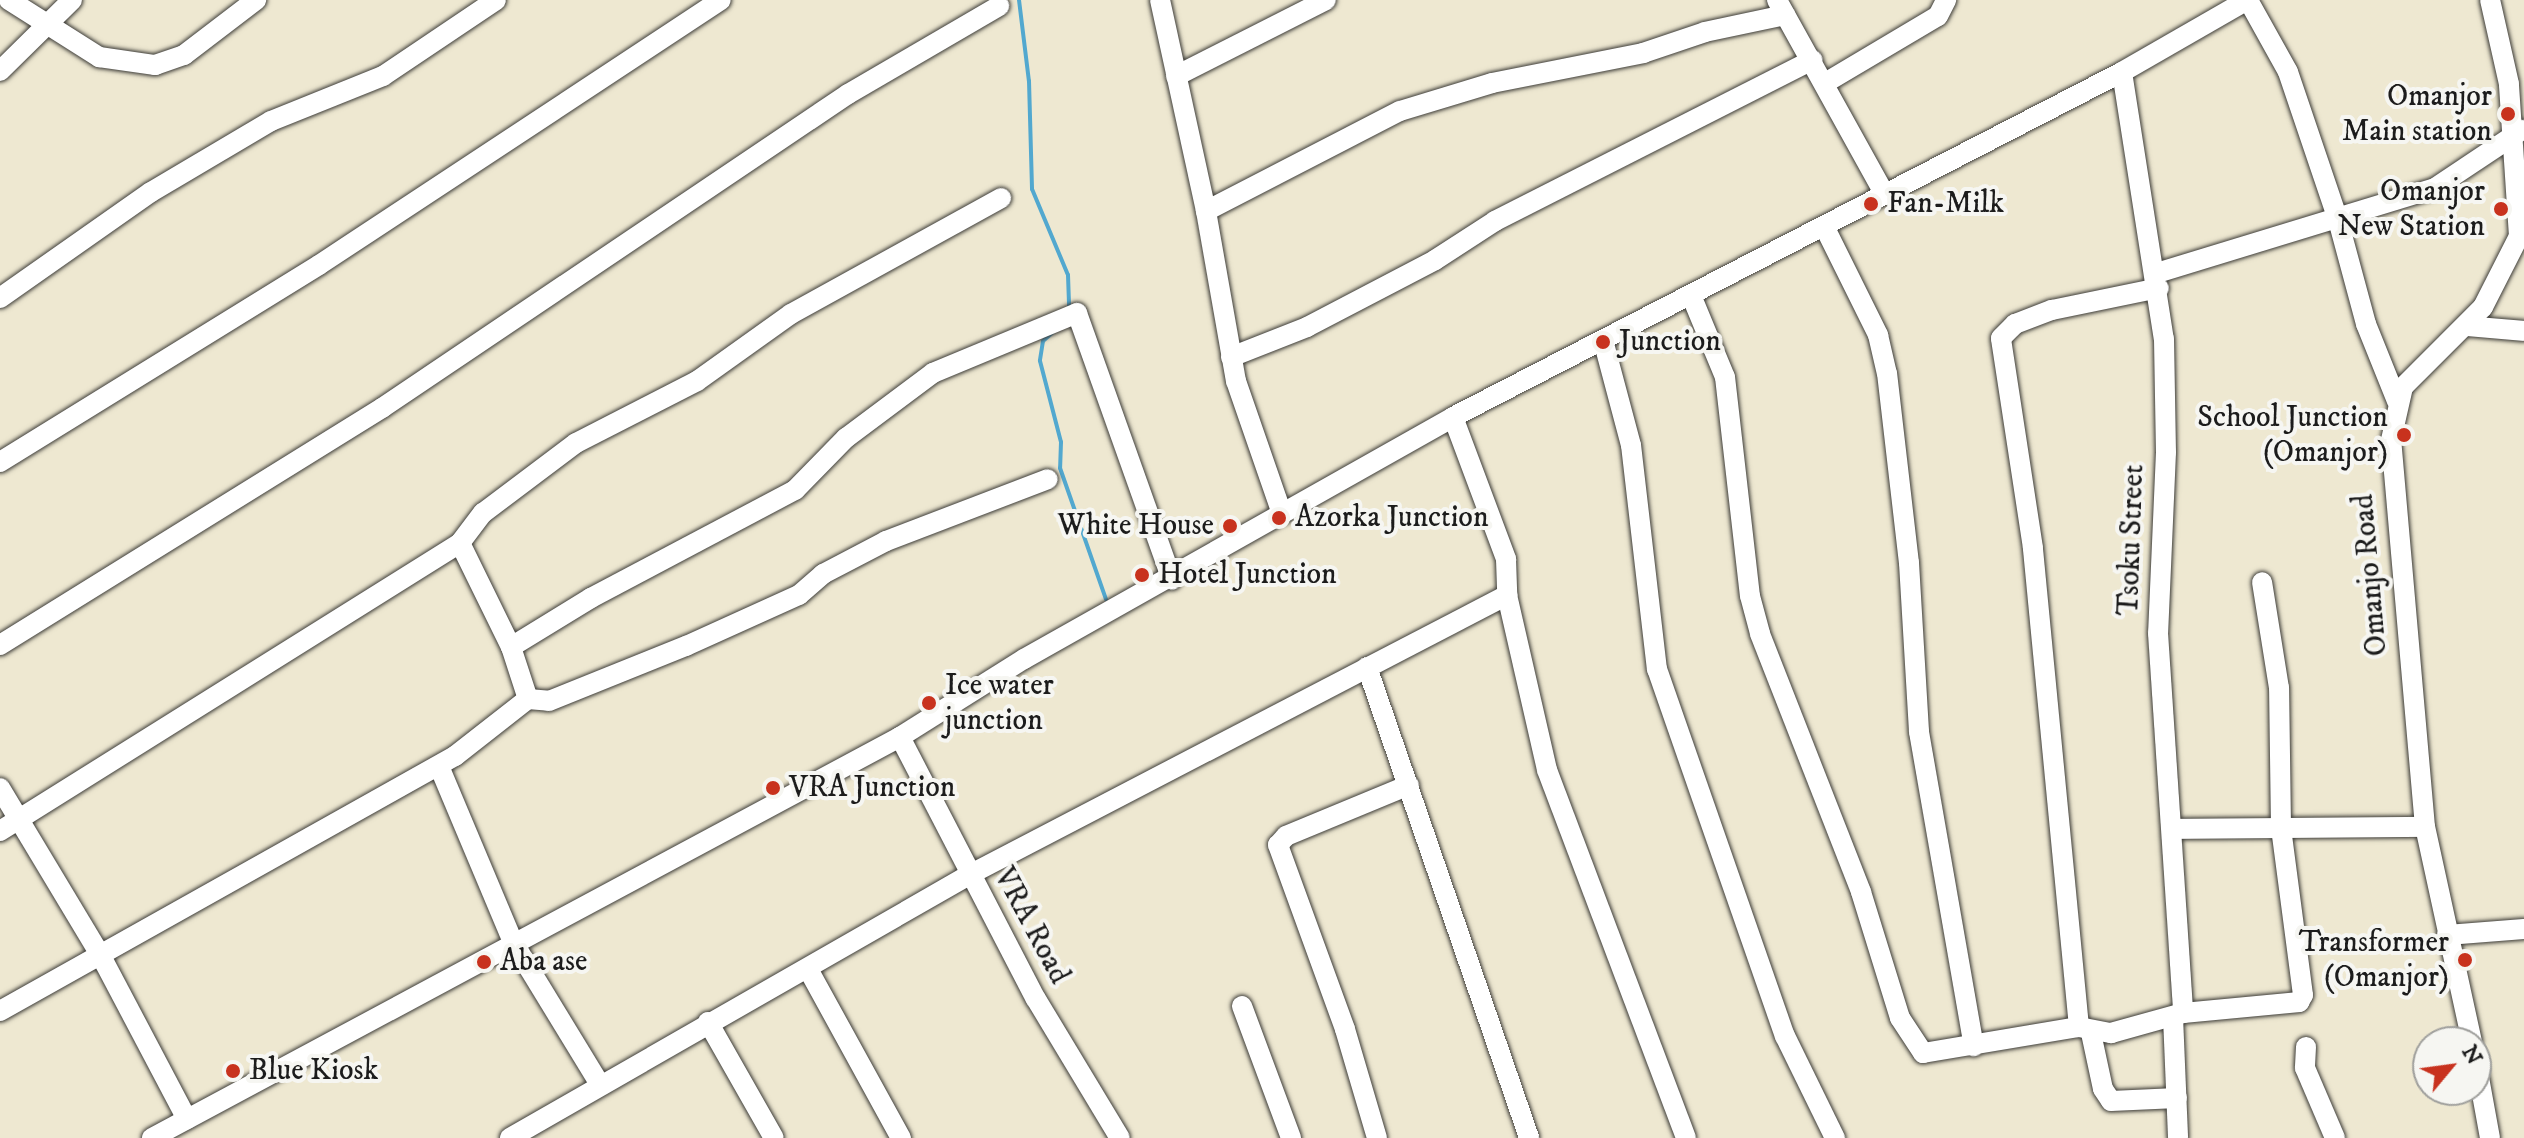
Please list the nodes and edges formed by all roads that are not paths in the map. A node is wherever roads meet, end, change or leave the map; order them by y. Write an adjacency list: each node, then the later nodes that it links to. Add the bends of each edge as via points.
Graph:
1 (9, 0): 13 (street)
2 (72, 0): 13 (street)
3 (256, 0): 13 (street, via 184,55 155,65 99,57)
4 (496, 0): 28 (street, via 383,76 271,121 151,192)
5 (721, 0): 35 (street, via 319,265)
6 (1160, 0): 17 (street)
7 (1326, 0): 17 (street)
8 (1946, 0): 18 (street, via 1938,16)
9 (2247, 0): 16 (street); 23 (street, via 2288,72)
10 (2490, 0): 19 (street, Omanjo Road)
11 (999, 6): 42 (street, via 848,94 369,416)
12 (1781, 8): 14 (street); 22 (street, via 1408,108)
13 (47, 27): 15 (street)
14 (1812, 60): 18 (street); 32 (street, via 1495,221 1435,260 1307,327)
15 (0, 71)
16 (2122, 72): 20 (street); 26 (street, Tsoku Street)
17 (1176, 76): 22 (street)
18 (1825, 83): 20 (street)
19 (2518, 132): 23 (street, via 2435,188); 25 (street, Omanjo Road)
20 (1885, 195): 24 (street)
21 (1001, 198): 38 (street, via 791,314 697,381 576,443 483,513)
22 (1206, 211): 32 (street)
23 (2338, 220): 26 (street); 33 (street, via 2366,324)
24 (1824, 226): 27 (street); 67 (street, via 1873,323 1887,373 1909,563 1919,732)
25 (2521, 231): 29 (street, Omanjo Road, via 2497,286)
26 (2158, 281): 53 (street, Tsoku Street, via 2166,452 2158,633); 66 (street, via 2052,310 2015,324 2001,338 2033,548)
27 (1691, 295): 31 (street); 67 (street, via 1725,377 1750,596 1760,634 1861,892 1900,1018 1923,1053)
28 (0, 298)
29 (2466, 326): 30 (street); 33 (street, Omanjo Road, via 2418,366)
30 (2524, 331)
31 (1603, 340): 34 (street); 82 (street, via 1631,445 1657,669 1785,1036)
32 (1231, 357): 37 (street, via 1246,420)
33 (2397, 401): 52 (street, Omanjo Road, via 2391,440 2395,511)
34 (1453, 417): 37 (street); 41 (street, via 1506,559)
35 (0, 462)
36 (1048, 479): 45 (street, via 913,529 823,574 784,603 686,646 549,701)
37 (1282, 514): 39 (street)
38 (460, 543): 43 (street); 50 (street)
39 (1172, 580): 43 (street, via 1077,313 933,373 835,447 795,490 591,598); 46 (street, via 1024,659)
40 (2262, 582): 51 (street, via 2279,688)
41 (1507, 595): 44 (street); 81 (street, via 1547,770)
42 (0, 645)
43 (511, 647): 45 (street)
44 (1367, 667): 48 (street); 55 (street, via 1200,759)
45 (528, 699): 47 (street)
46 (900, 737): 55 (street, VRA Road); 58 (street)
47 (439, 766): 58 (street); 59 (street)
48 (1409, 785): 79 (street, via 1286,836 1278,845 1345,1029); 80 (street)
49 (0, 788): 50 (street)
50 (19, 819): 54 (street); 59 (street)
51 (2281, 827): 52 (street); 53 (street); 63 (street, via 2303,995 2290,1006)
52 (2425, 827): 57 (street, Omanjo Road)
53 (2172, 829): 63 (street, Tsoku Street)
54 (0, 831)
55 (969, 875): 60 (street); 77 (street, VRA Road)
56 (2524, 929): 57 (street)
57 (2447, 935): 65 (street, Omanjo Road)
58 (513, 942): 69 (street); 72 (street)
59 (102, 958): 62 (street); 72 (street)
60 (808, 969): 64 (street); 76 (street)
61 (1242, 1006): 78 (street)
62 (0, 1011)
63 (2178, 1015): 66 (street, via 2137,1029); 70 (street, Tsoku Street)
64 (708, 1022): 69 (street); 75 (street)
65 (2468, 1026)
66 (2085, 1030): 67 (street); 70 (street, via 2111,1101)
67 (1974, 1046)
68 (2306, 1047): 84 (street, via 2305,1068)
69 (599, 1083): 74 (street)
70 (2177, 1098): 83 (street, Tsoku Street)
71 (2484, 1106): 85 (street)
72 (187, 1119): 73 (street)
73 (152, 1138)
74 (510, 1138)
75 (774, 1138)
76 (901, 1138)
77 (1120, 1138)
78 (1291, 1138)
79 (1377, 1138)
80 (1529, 1138)
81 (1686, 1138)
82 (1835, 1138)
83 (2178, 1138)
84 (2335, 1138)
85 (2490, 1138)

